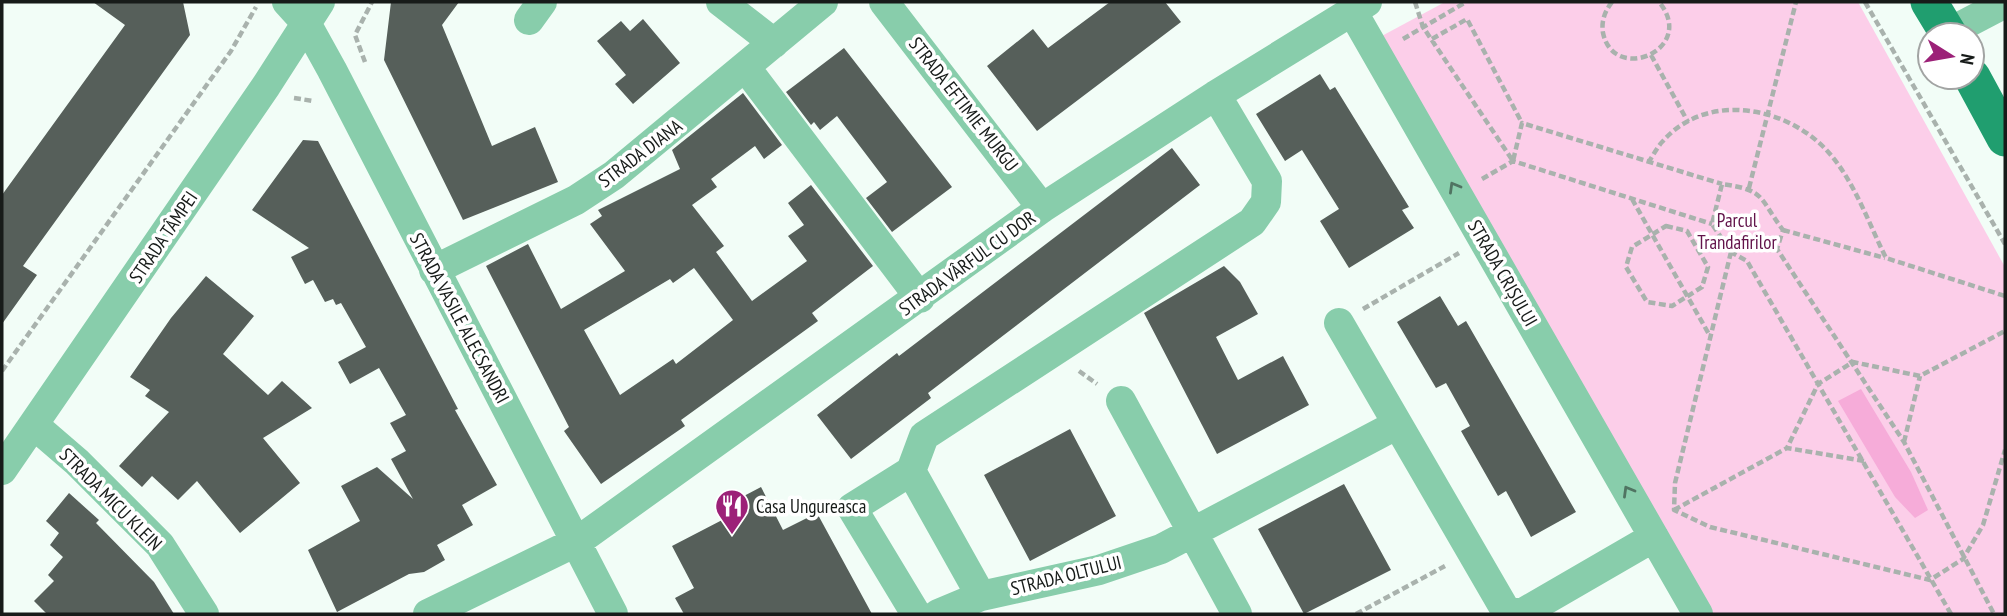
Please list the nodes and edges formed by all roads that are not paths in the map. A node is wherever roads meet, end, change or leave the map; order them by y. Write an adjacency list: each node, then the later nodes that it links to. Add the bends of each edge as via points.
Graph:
1 (721, 2): 10 (street)
2 (823, 2): 10 (street, STRADA DIANA)
3 (884, 2): 15 (street, STRADA EFTIMIE MURGU)
4 (1929, 2): 8 (main road)
5 (2005, 3): 9 (street)
6 (1359, 6): 13 (street, STRADA VÂRFUL CU DOR); 24 (street, STRADA CRIȘULUI, one-way to 6, via 1484,239)
7 (304, 9): 16 (street, STRADA VASILE ALECSANDRI); 20 (street, STRADA TÂMPEI)
8 (1940, 21)
9 (1972, 21)
10 (774, 43): 11 (street, STRADA DIANA)
11 (746, 68): 16 (street, STRADA DIANA, via 657,142 576,200); 17 (street)
12 (1980, 91): 14 (main road)
13 (1216, 95): 15 (street, STRADA VÂRFUL CU DOR); 23 (street, via 1267,181 1266,202 1252,222 924,436)
14 (2005, 138)
15 (1042, 208): 17 (street, STRADA VÂRFUL CU DOR)
16 (434, 270): 26 (street, STRADA VASILE ALECSANDRI)
17 (920, 298): 26 (street, STRADA VÂRFUL CU DOR)
18 (1339, 323): 21 (street)
19 (1121, 401): 25 (street)
20 (34, 425): 22 (street, STRADA TÂMPEI); 28 (street, STRADA MICU KLEIN, via 160,545)
21 (1396, 425): 24 (street, via 1500,605 1510,614 1521,614); 25 (street, STRADA OLTULUI)
22 (2, 470)
23 (911, 471): 27 (street); 31 (street, via 852,508)
24 (1660, 526): 34 (street, STRADA CRIȘULUI)
25 (1192, 532): 27 (street, STRADA OLTULUI, via 1161,549 1100,570); 33 (street)
26 (578, 541): 29 (street, STRADA VÂRFUL CU DOR); 30 (street, STRADA VASILE ALECSANDRI)
27 (981, 596): 32 (street, STRADA OLTULUI)
28 (204, 614)
29 (428, 614)
30 (613, 614)
31 (916, 614)
32 (938, 614)
33 (1237, 614)
34 (1698, 614)

